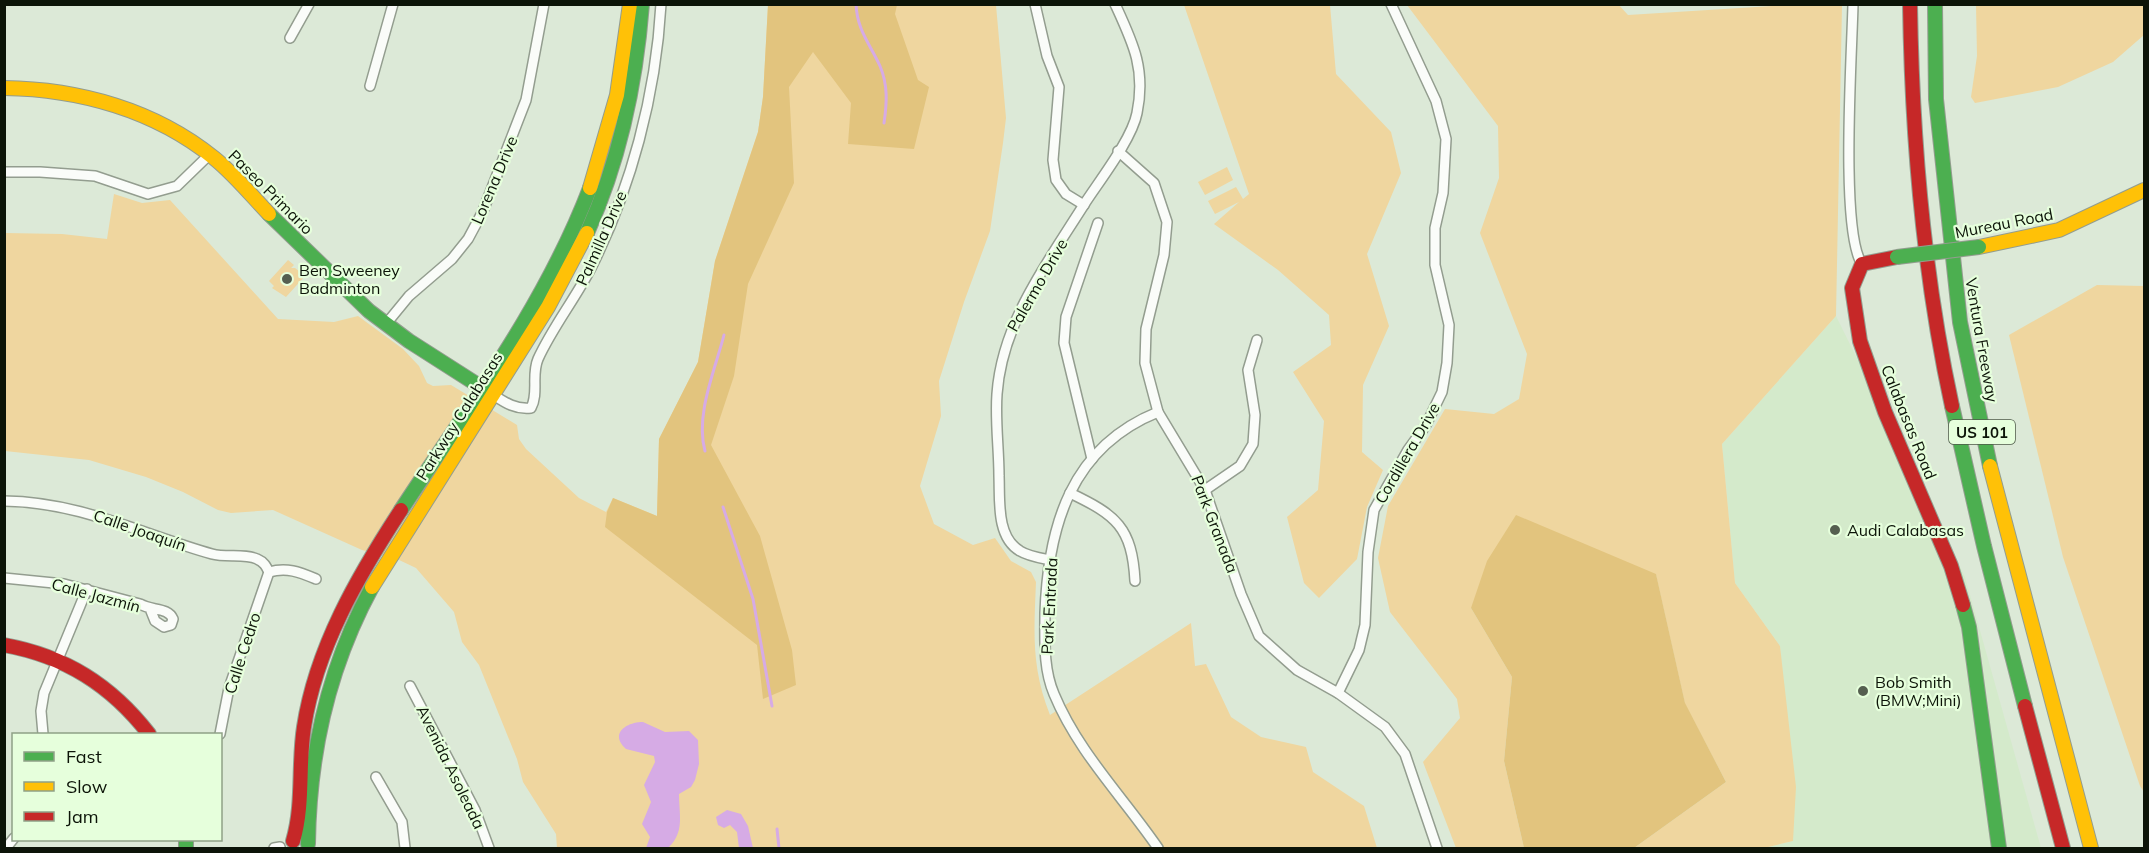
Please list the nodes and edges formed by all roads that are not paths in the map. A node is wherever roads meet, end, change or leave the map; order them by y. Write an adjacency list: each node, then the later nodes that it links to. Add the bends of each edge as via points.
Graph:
1 (309, 4): 13 (street)
2 (393, 4): 14 (street)
3 (544, 4): 23 (street, Lorena Drive, via 526,100 483,211 452,259 409,296)
4 (630, 4): 25 (main road, Parkway Calabasas, via 615,106 589,193 550,275)
5 (642, 4): 25 (main road, Parkway Calabasas, via 632,92 592,223 548,308)
6 (661, 4): 25 (street, Palmilla Drive, via 647,111 637,148 591,268 537,362 535,401 531,408 522,409)
7 (1035, 4): 20 (street, via 1059,87 1053,160 1056,180 1066,194)
8 (1115, 4): 16 (street, Palermo Drive, via 1136,51 1142,82 1137,116)
9 (1391, 4): 41 (street, Cordillera Drive, via 1436,101 1446,139 1443,192 1435,228 1435,265 1449,325 1447,363 1442,392 1426,425 1374,510 1365,625 1359,650)
10 (1852, 4): 22 (street, via 1850,205 1854,248)
11 (1910, 4): 53 (main road, US 101, via 1915,153 1939,344 1968,481)
12 (1935, 4): 54 (main road, Ventura Freeway / US 101, via 1936,99 1960,322 1992,475)
13 (290, 38)
14 (370, 86)
15 (4, 88): 17 (main road, Paseo Primario, via 88,97 167,128)
16 (1118, 151): 20 (street, Palermo Drive); 26 (street, Park Granada, via 1154,183 1167,222 1164,255 1146,329 1145,363)
17 (210, 154): 18 (street, via 177,186 148,194 95,176); 23 (main road, Paseo Primario)
18 (4, 172)
19 (2145, 190): 22 (main road, Mureau Road, bridge, via 2059,230 1979,248)
20 (1084, 205): 31 (street, Palermo Drive, via 1020,309 1006,342 996,396 1003,529 1010,544 1021,552)
21 (1098, 223): 27 (street, via 1066,317 1064,343)
22 (1862, 264): 52 (main road, Calabasas Road, via 1852,288 1860,341 1885,412 1951,566 1969,627)
23 (386, 324): 25 (main road, Paseo Primario)
24 (1257, 340): 28 (street, via 1248,370 1255,415 1252,444 1240,466)
25 (487, 390): 46 (main road, Parkway Calabasas, via 368,563 336,626 305,719 299,818); 47 (main road, Parkway Calabasas, via 357,615 321,726 309,806)
26 (1158, 412): 27 (street, Park Entrada, via 1121,430); 28 (street, Park Granada)
27 (1092, 459): 29 (street, Park Entrada)
28 (1205, 490): 41 (street, Park Granada, via 1259,636 1297,670)
29 (1070, 493): 31 (street, Park Entrada, via 1060,516); 35 (street, via 1106,510 1121,524 1134,562)
30 (4, 501): 32 (street, Calle Joaquín, via 59,504 89,512 214,554 254,557)
31 (1050, 560): 50 (street, Park Entrada, via 1045,659 1053,692 1072,732)
32 (269, 572): 34 (street, via 292,570); 44 (street, Calle Cedro, via 229,688)
33 (4, 578): 36 (street, Calle Jazmín)
34 (316, 579)
35 (1135, 581)
36 (87, 589): 37 (street, Calle Jazmín, via 140,604); 39 (street)
37 (151, 611)
38 (4, 645): 39 (main road)
39 (58, 660): 42 (street, via 44,693); 43 (main road, via 111,692)
40 (410, 686): 49 (street, Avenida Asoleada, via 475,810)
41 (1338, 693): 51 (street, Park Granada, via 1385,728 1405,754)
42 (43, 733)
43 (148, 733)
44 (220, 733)
45 (376, 777): 48 (street, via 402,822)
46 (282, 846): 47 (main road)
47 (310, 847)
48 (405, 849)
49 (489, 849)
50 (1158, 849)
51 (1437, 849)
52 (1999, 849)
53 (2063, 849)
54 (2091, 849)

